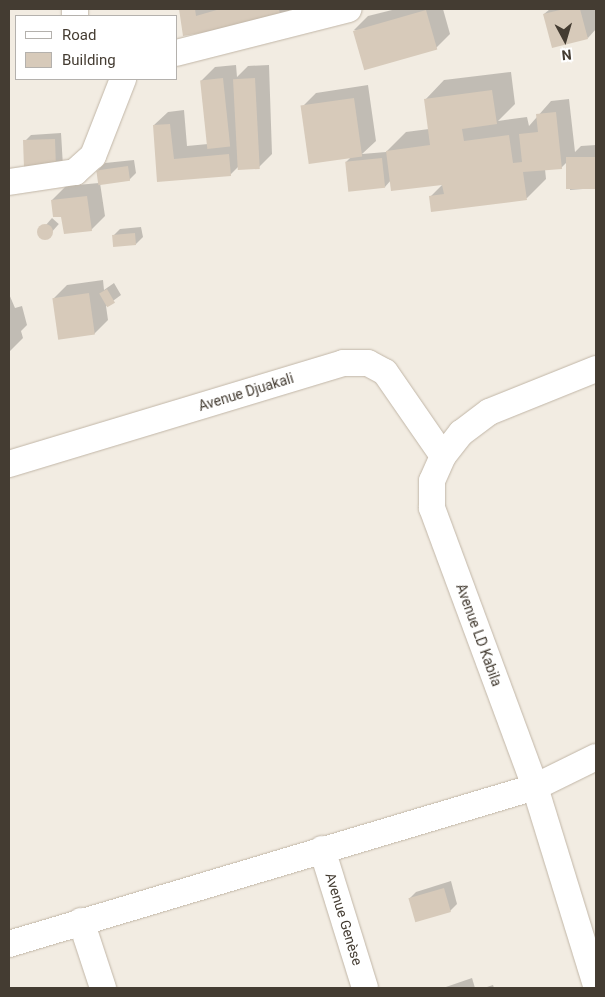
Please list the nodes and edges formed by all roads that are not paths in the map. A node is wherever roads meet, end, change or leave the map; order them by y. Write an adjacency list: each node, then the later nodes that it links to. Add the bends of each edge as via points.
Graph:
1 (348, 9): 2 (street)
2 (178, 52)
3 (123, 80): 4 (street, via 93,156 75,172)
4 (9, 182)
5 (596, 369): 6 (street, Avenue LD Kabila, via 489,412 461,433)
6 (443, 456): 7 (street, Avenue Djuakali, via 385,372 368,363 343,363); 9 (street, Avenue LD Kabila, via 432,482 432,508)
7 (9, 464)
8 (596, 757): 9 (street)
9 (535, 787): 10 (street); 13 (street, Avenue LD Kabila)
10 (322, 849): 11 (street); 15 (street, Avenue Genèse)
11 (81, 922): 12 (street); 14 (street)
12 (9, 944)
13 (596, 985)
14 (103, 988)
15 (365, 988)

